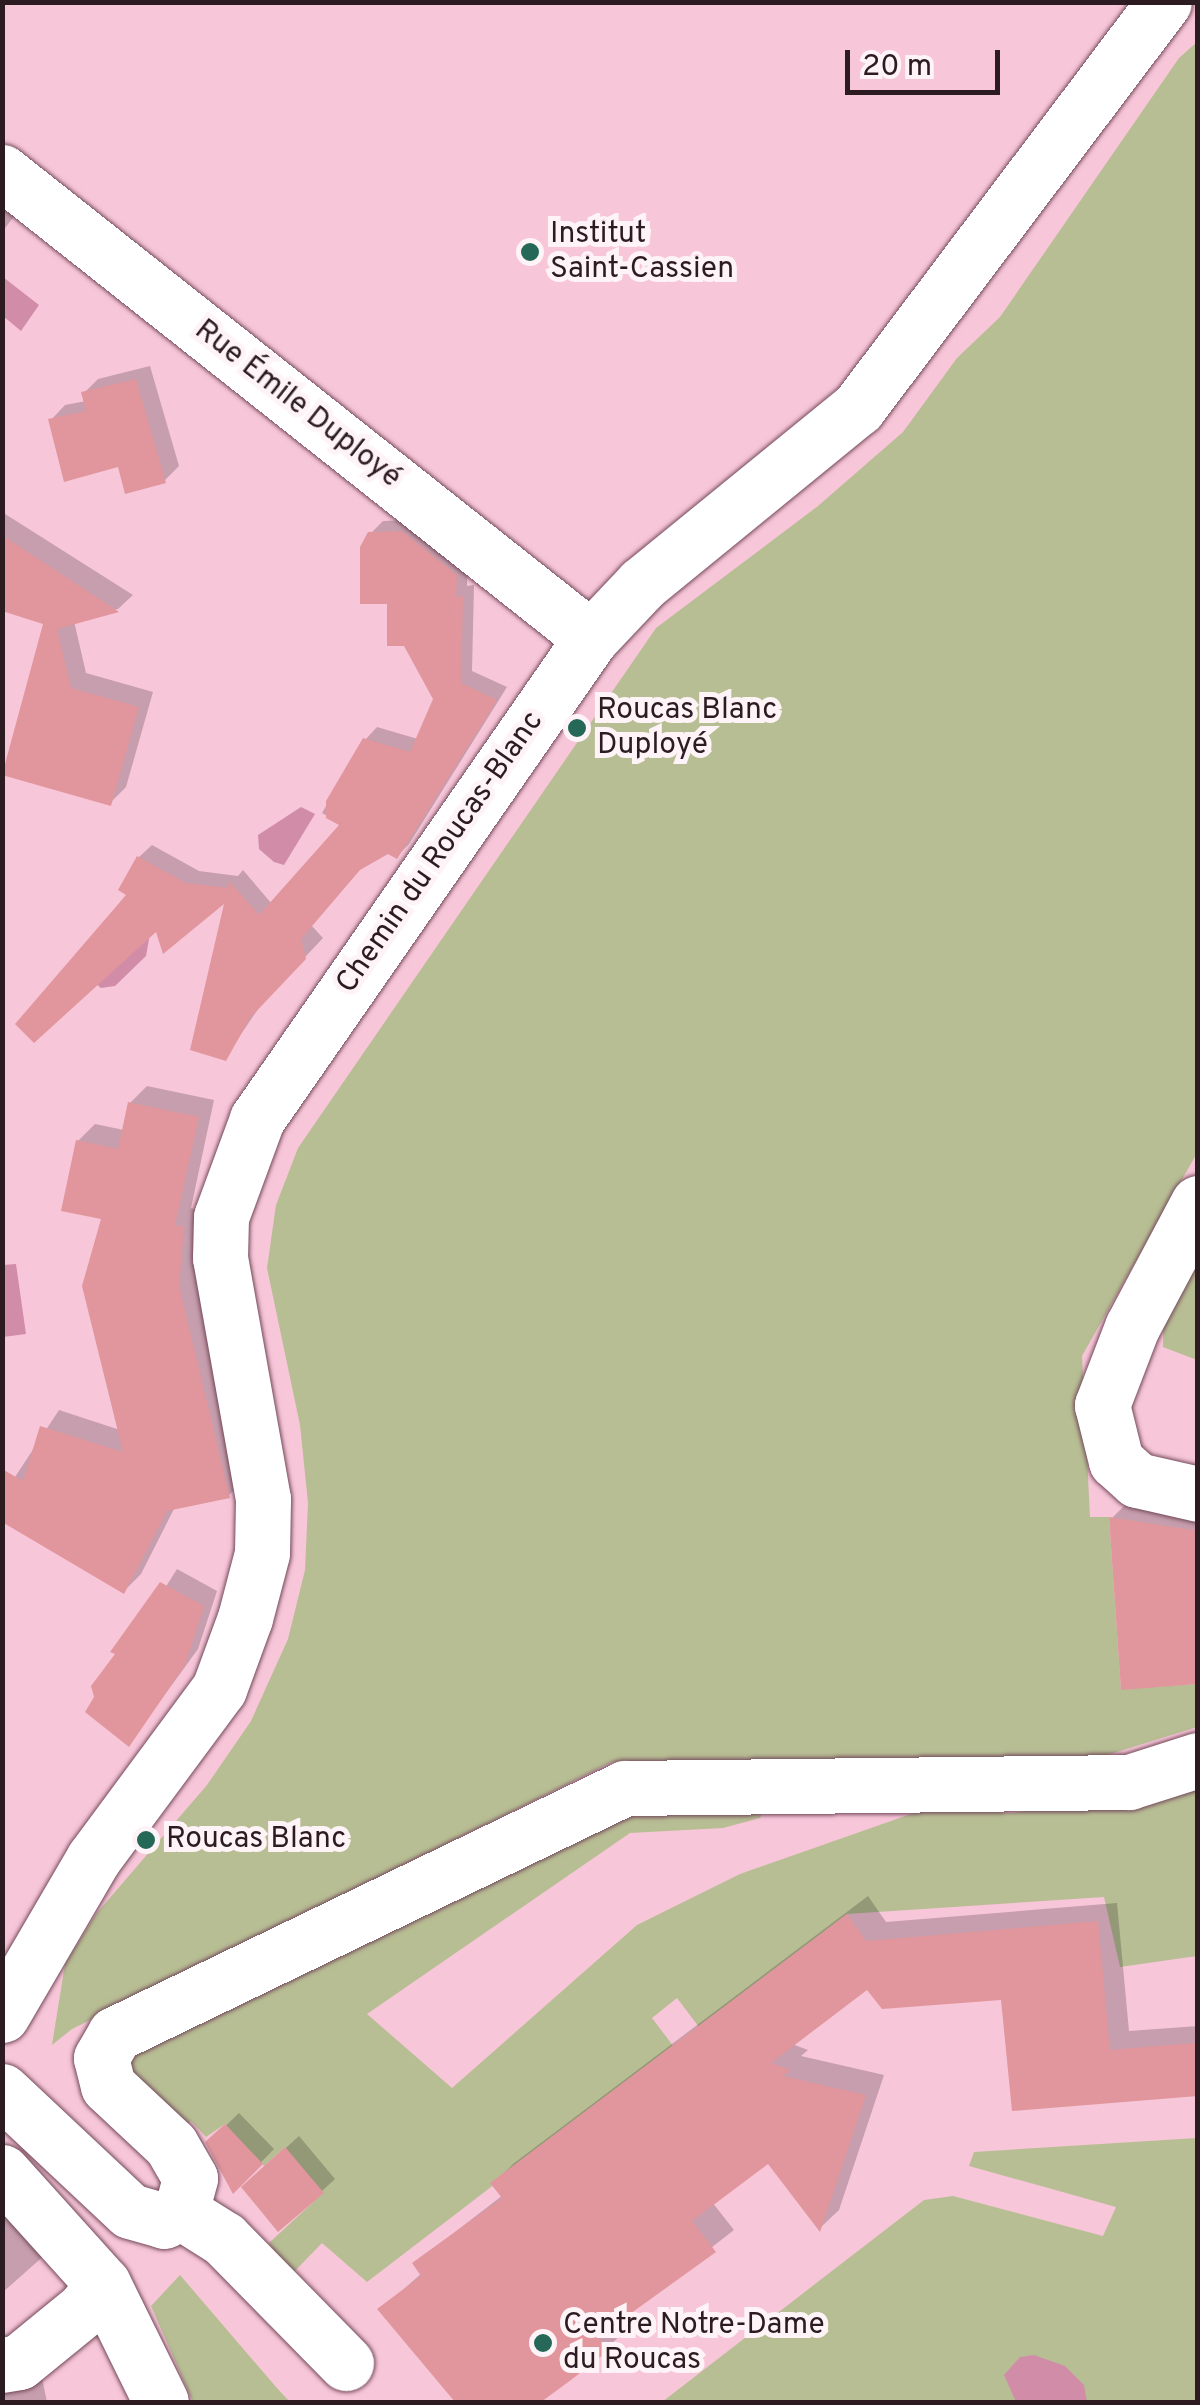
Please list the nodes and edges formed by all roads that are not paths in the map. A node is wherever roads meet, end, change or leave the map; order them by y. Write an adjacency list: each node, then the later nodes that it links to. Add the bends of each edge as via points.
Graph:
1 (1164, 2): 3 (street, Chemin du Roucas-Blanc, via 858,408 642,584)
2 (2, 172): 3 (street, Rue Émile Duployé)
3 (591, 638): 7 (street, Chemin du Roucas-Blanc, via 282,1079 239,1162 221,1217 220,1258 263,1500 262,1553 219,1689)
4 (1198, 1203): 5 (street, via 1132,1327 1102,1405 1116,1460 1137,1480)
5 (1198, 1494)
6 (1198, 1760): 12 (street, via 1129,1782 625,1788 115,2034 101,2058 108,2086 184,2162 190,2195)
7 (92, 1859): 8 (street, Chemin du Roucas-Blanc); 9 (street, Chemin du Roucas-Blanc)
8 (2, 1934)
9 (2, 2015)
10 (2, 2091): 12 (street, via 130,2211 146,2221)
11 (2, 2172): 13 (street)
12 (181, 2212): 14 (street, via 224,2239)
13 (103, 2284): 15 (street, via 84,2309 19,2362); 16 (street)
14 (346, 2364)
15 (2, 2365)
16 (161, 2402)

